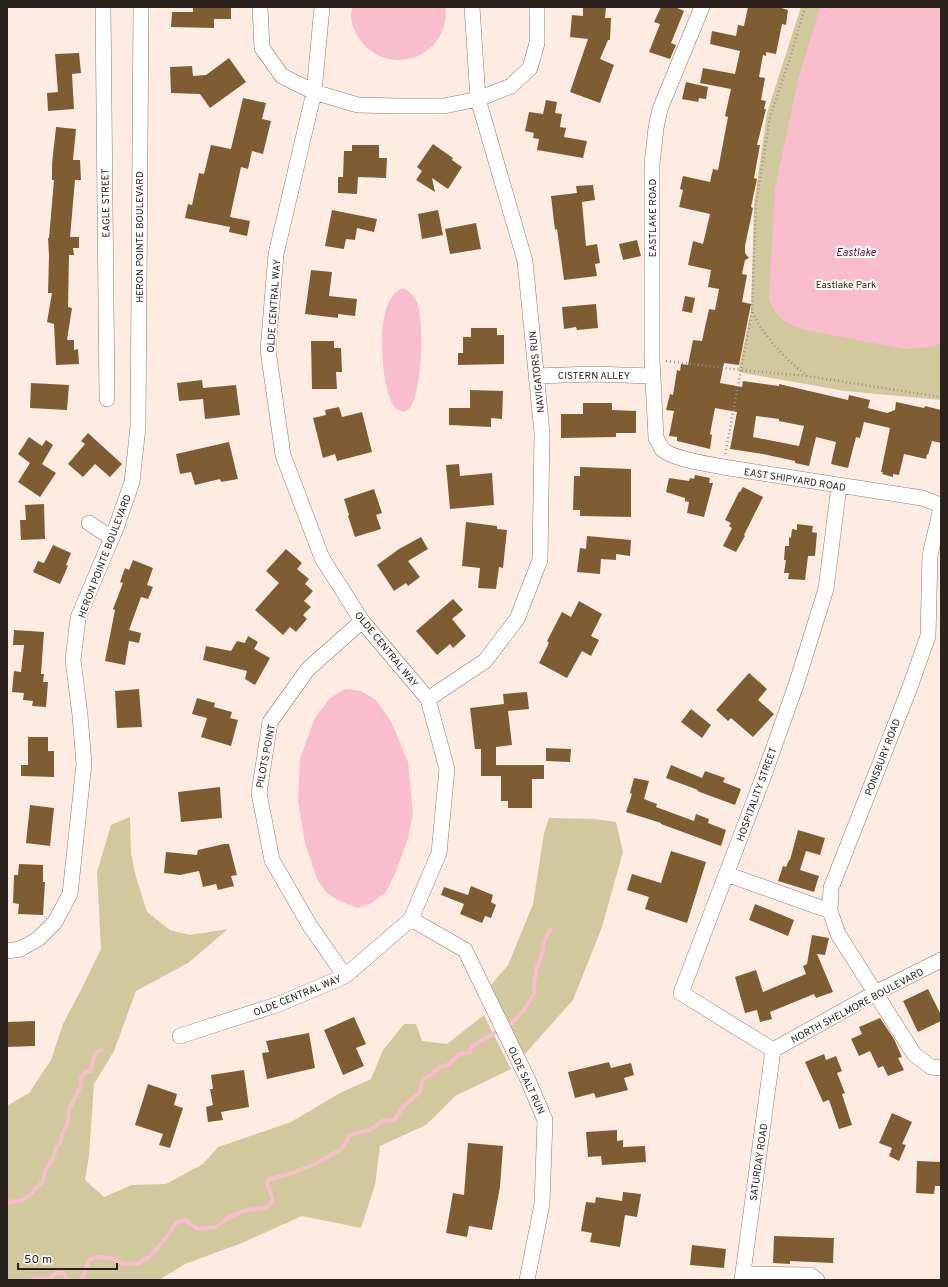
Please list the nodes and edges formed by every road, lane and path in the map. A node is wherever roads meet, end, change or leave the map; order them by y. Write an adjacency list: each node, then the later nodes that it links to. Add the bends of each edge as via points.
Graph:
1 (102, 7): 18 (street, EAGLE STREET)
2 (141, 7): 24 (street, HERON POINTE BOULEVARD, via 138,427 132,482)
3 (260, 7): 9 (street, via 262,48 282,76)
4 (322, 7): 9 (street, OLDE CENTRAL WAY)
5 (472, 7): 10 (street, NAVIGATORS RUN)
6 (538, 7): 10 (street, via 537,43 530,68 511,86)
7 (702, 7): 12 (street, EASTLAKE ROAD, via 660,109 656,128 652,164)
8 (805, 7): 11 (path, via 770,117 756,204)
9 (314, 92): 10 (street, via 358,105 444,106); 26 (street, OLDE CENTRAL WAY, via 276,254 268,350 284,455 322,558)
10 (478, 99): 14 (street, NAVIGATORS RUN, via 525,261)
11 (752, 312): 13 (path); 16 (path, via 774,345)
12 (652, 359): 13 (path); 15 (street, EASTLAKE ROAD)
13 (741, 370): 16 (path); 20 (path)
14 (536, 376): 15 (street, CISTERN ALLEY); 27 (street, NAVIGATORS RUN, via 542,433 540,560 517,619 485,661)
15 (652, 376): 19 (street, EASTLAKE ROAD)
16 (807, 376): 17 (path)
17 (941, 397)
18 (107, 399)
19 (656, 438): 20 (street, EAST SHIPYARD ROAD, via 662,449 671,455)
20 (723, 468): 21 (street, EAST SHIPYARD ROAD)
21 (839, 486): 22 (street, EAST SHIPYARD ROAD, via 922,498); 28 (street, HOSPITALITY STREET, via 826,589 788,708)
22 (941, 506): 25 (street, PONSBURY ROAD, via 930,555)
23 (89, 523): 24 (street)
24 (112, 538): 31 (street, HERON POINTE BOULEVARD, via 78,618 73,660 84,764 70,894 55,922 38,939 20,949)
25 (935, 598): 29 (street, PONSBURY ROAD, via 928,636 910,687 831,888)
26 (362, 621): 27 (street, OLDE CENTRAL WAY); 33 (street, PILOTS POINT, via 308,669 270,722 258,793 272,860 310,926)
27 (428, 699): 30 (street, OLDE CENTRAL WAY, via 447,769 439,853)
28 (726, 874): 29 (street); 36 (street, HOSPITALITY STREET, via 681,993)
29 (830, 911): 34 (street, PONSBURY ROAD, via 838,934)
30 (411, 919): 33 (street, OLDE CENTRAL WAY); 39 (street, OLDE SALT RUN, via 465,950 545,1120 542,1204)
31 (7, 951)
32 (941, 960): 34 (street, NORTH SHELMORE BOULEVARD)
33 (345, 976): 35 (street, OLDE CENTRAL WAY, via 279,1004)
34 (875, 993): 36 (street, NORTH SHELMORE BOULEVARD); 37 (street, PONSBURY ROAD, via 914,1054 931,1067)
35 (180, 1036)
36 (773, 1050): 38 (street, SATURDAY ROAD)
37 (941, 1068)
38 (743, 1277): 40 (street, SATURDAY ROAD, via 810,1275)
39 (527, 1280)
40 (817, 1280)

